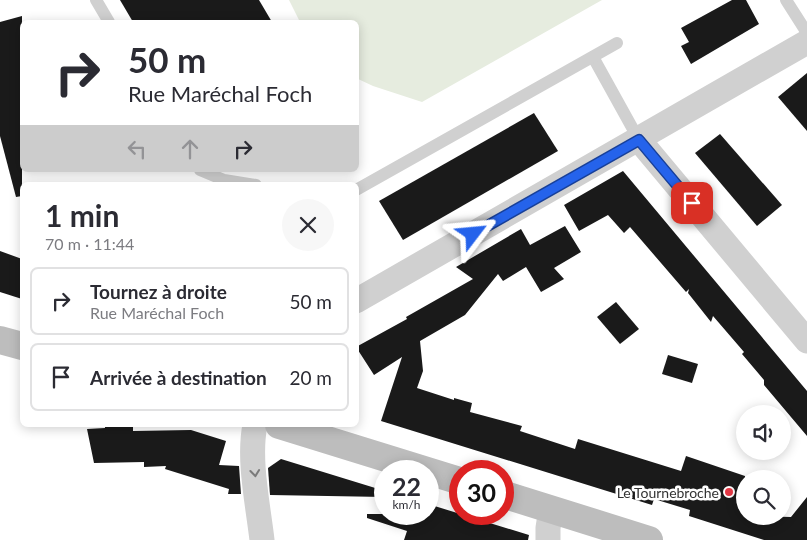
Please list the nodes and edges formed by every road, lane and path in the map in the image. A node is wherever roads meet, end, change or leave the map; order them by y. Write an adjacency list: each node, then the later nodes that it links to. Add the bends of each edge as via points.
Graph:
1 (96, 0): 3 (lane)
2 (786, 0): 4 (lane)
3 (108, 20)
4 (807, 33)
5 (807, 42): 8 (street)
6 (617, 44): 7 (lane)
7 (593, 56): 8 (lane); 11 (lane)
8 (639, 140): 12 (street); 14 (street)
9 (205, 172): 10 (lane)
10 (237, 182)
11 (359, 188)
12 (359, 299)
13 (0, 340): 15 (main road)
14 (807, 341)
15 (20, 345)
16 (256, 427): 21 (street, one-way to 21, via 253,458)
17 (285, 427): 18 (main road)
18 (449, 478)
19 (514, 498): 20 (main road)
20 (551, 509): 22 (street); 23 (main road)
21 (262, 540)
22 (548, 540)
23 (650, 540)

